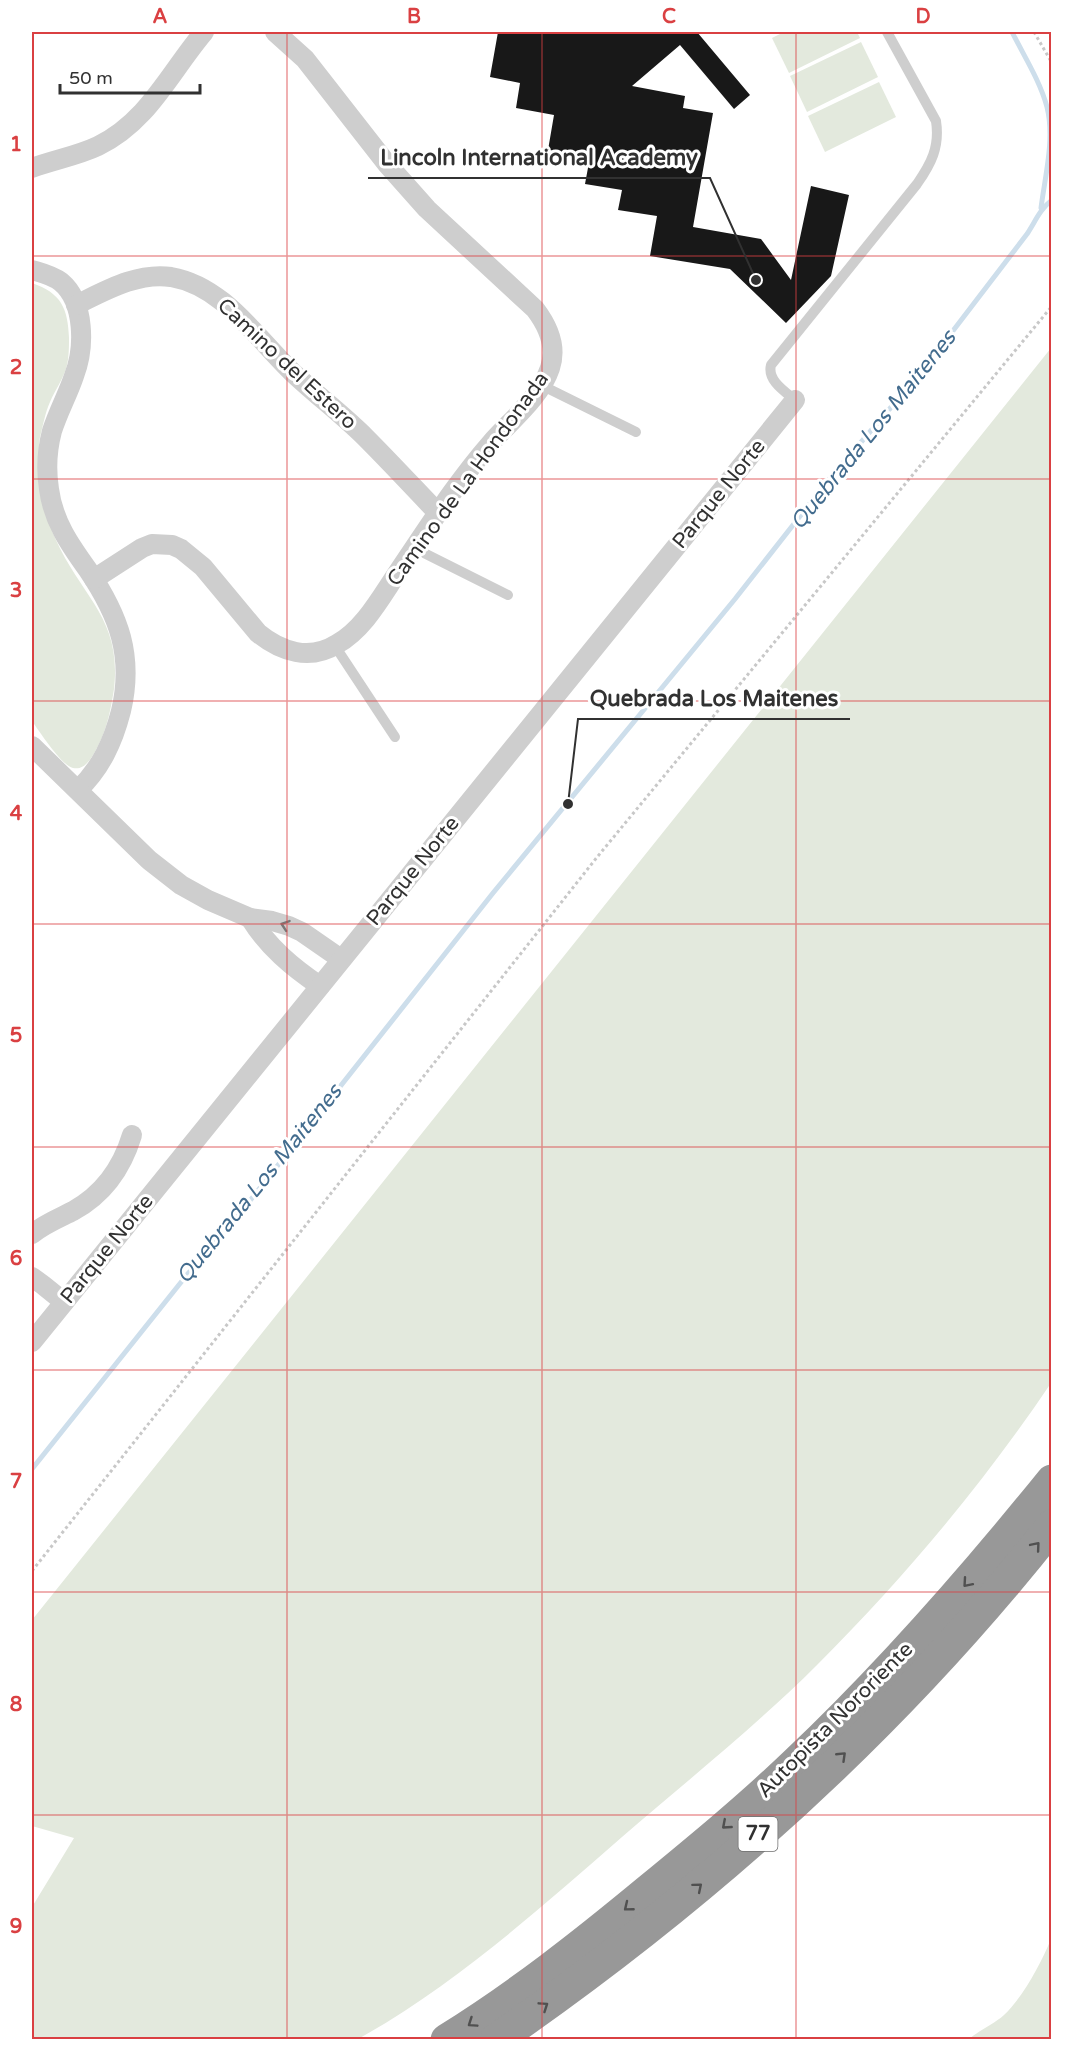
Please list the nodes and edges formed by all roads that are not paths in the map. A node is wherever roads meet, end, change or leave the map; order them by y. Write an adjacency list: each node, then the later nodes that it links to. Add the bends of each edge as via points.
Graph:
1 (204, 32): 4 (street, via 147,108 122,131 87,151)
2 (275, 32): 7 (street, Camino de La Hondonada, via 305,59 387,164 428,209 542,319 553,350)
3 (887, 32): 8 (lane, via 936,122 936,149 917,184 771,364 774,381)
4 (32, 168)
5 (32, 270): 6 (street, via 60,281)
6 (76, 305): 10 (street, Camino del Estero, via 145,277 168,276 195,284 238,315); 12 (street, via 78,363 52,431 47,476 62,532)
7 (541, 385): 9 (lane); 10 (street, Camino de La Hondonada)
8 (795, 400): 19 (street, Parque Norte)
9 (636, 432)
10 (438, 513): 11 (street, Camino de La Hondonada)
11 (414, 548): 13 (lane); 14 (street, Camino de La Hondonada, via 365,619)
12 (94, 579): 14 (street, Camino de La Hondonada, via 142,548 172,545 203,567 268,642 303,653); 17 (street, via 121,634 125,684 107,752)
13 (508, 595)
14 (334, 646): 15 (lane)
15 (395, 737)
16 (32, 746): 17 (street)
17 (78, 790): 18 (street, via 165,873 194,893)
18 (250, 918): 19 (street, one-way to 18, via 290,926); 20 (street, via 276,952)
19 (341, 959): 20 (street, Parque Norte)
20 (320, 986): 24 (street, Parque Norte)
21 (132, 1135): 22 (street, via 120,1166 101,1191)
22 (32, 1234)
23 (32, 1277): 24 (street)
24 (64, 1302): 25 (street, Parque Norte)
25 (38, 1318): 26 (street, Parque Norte)
26 (32, 1342)
27 (1052, 1480): 29 (highway, Autopista Nororiente / 77, one-way to 29, via 937,1618 795,1764 594,1935)
28 (1052, 1526): 30 (highway, Autopista Nororiente / 77, one-way to 28, via 654,1923 794,1801 932,1665)
29 (447, 2040)
30 (496, 2040)

